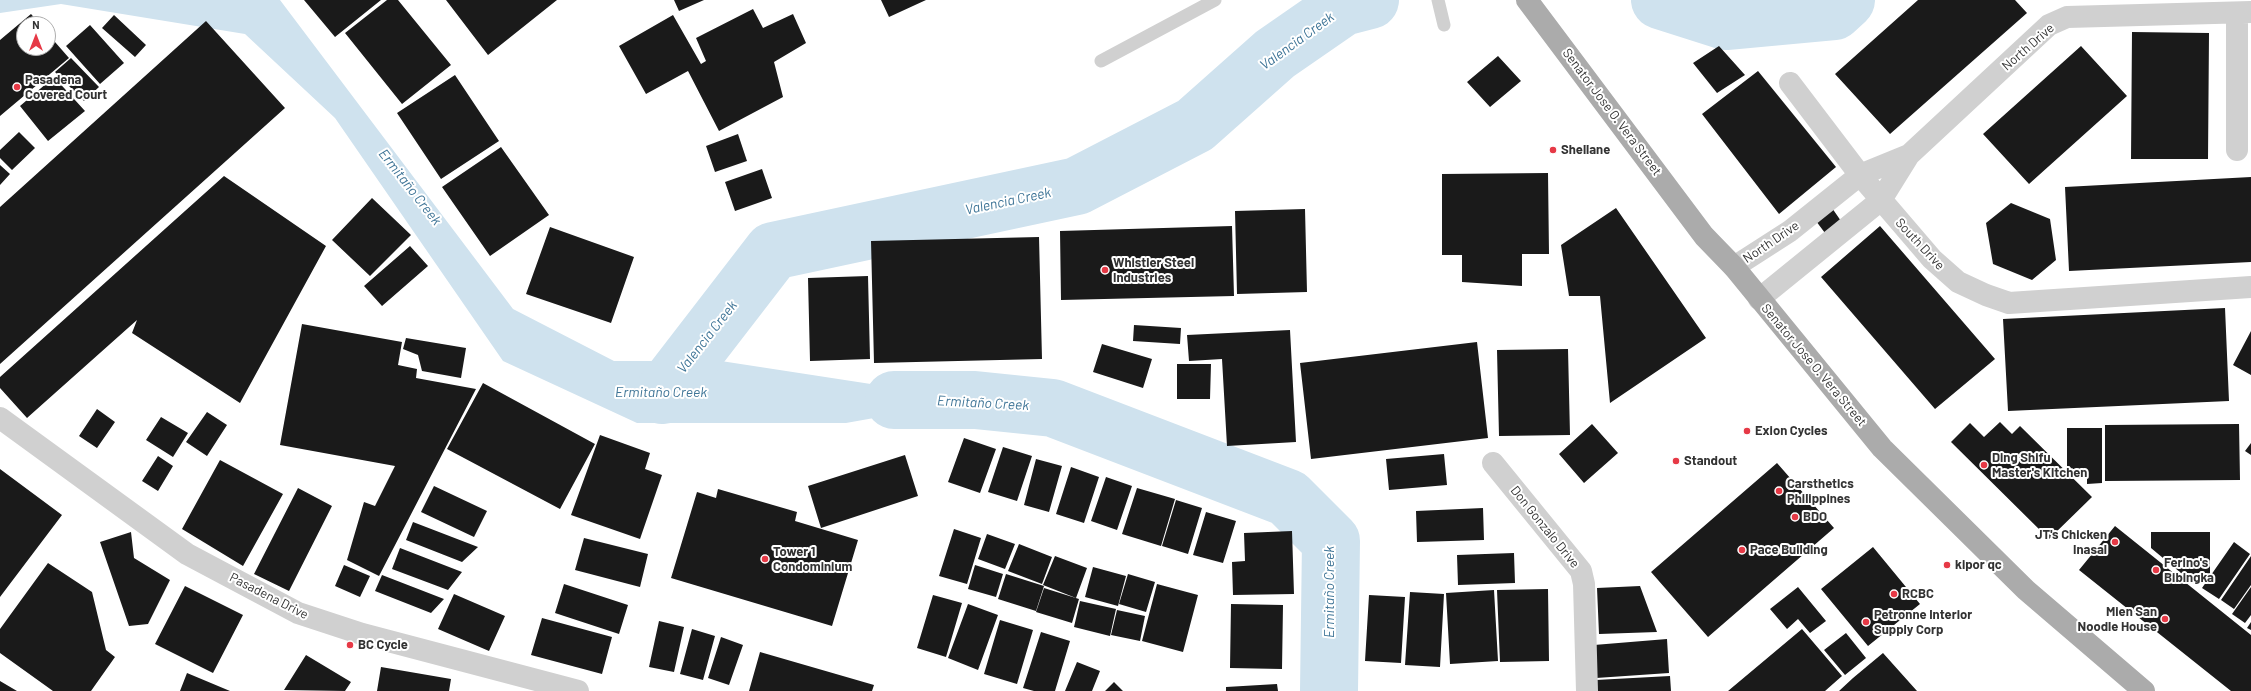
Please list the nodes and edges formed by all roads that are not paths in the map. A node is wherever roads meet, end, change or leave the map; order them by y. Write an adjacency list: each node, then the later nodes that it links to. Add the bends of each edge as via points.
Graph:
1 (1215, 0): 6 (lane)
2 (1438, 0): 5 (lane)
3 (1527, 0): 12 (main road, Senator Jose O. Vera Street, via 1704,236)
4 (2244, 12): 8 (street); 9 (street, North Drive, via 2067,17 2049,25)
5 (1444, 25)
6 (1101, 61)
7 (1790, 83): 10 (street, South Drive)
8 (2237, 150)
9 (1909, 155): 10 (street, North Drive); 11 (street, North Drive)
10 (1860, 175): 11 (street, South Drive); 12 (street, North Drive, via 1790,231)
11 (1881, 200): 13 (street, South Drive, via 1932,260 1958,282 2009,303); 14 (street, North Drive)
12 (1734, 267): 14 (main road, Senator Jose O. Vera Street)
13 (2251, 287)
14 (1759, 299): 19 (main road, Senator Jose O. Vera Street, via 1882,448 2026,590)
15 (0, 418): 17 (street, Pasadena Drive, via 187,554 298,613 362,634)
16 (1493, 463): 18 (street, Don Gonzalo Drive, via 1581,571 1584,584)
17 (578, 691)
18 (1587, 691)
19 (2144, 691)

